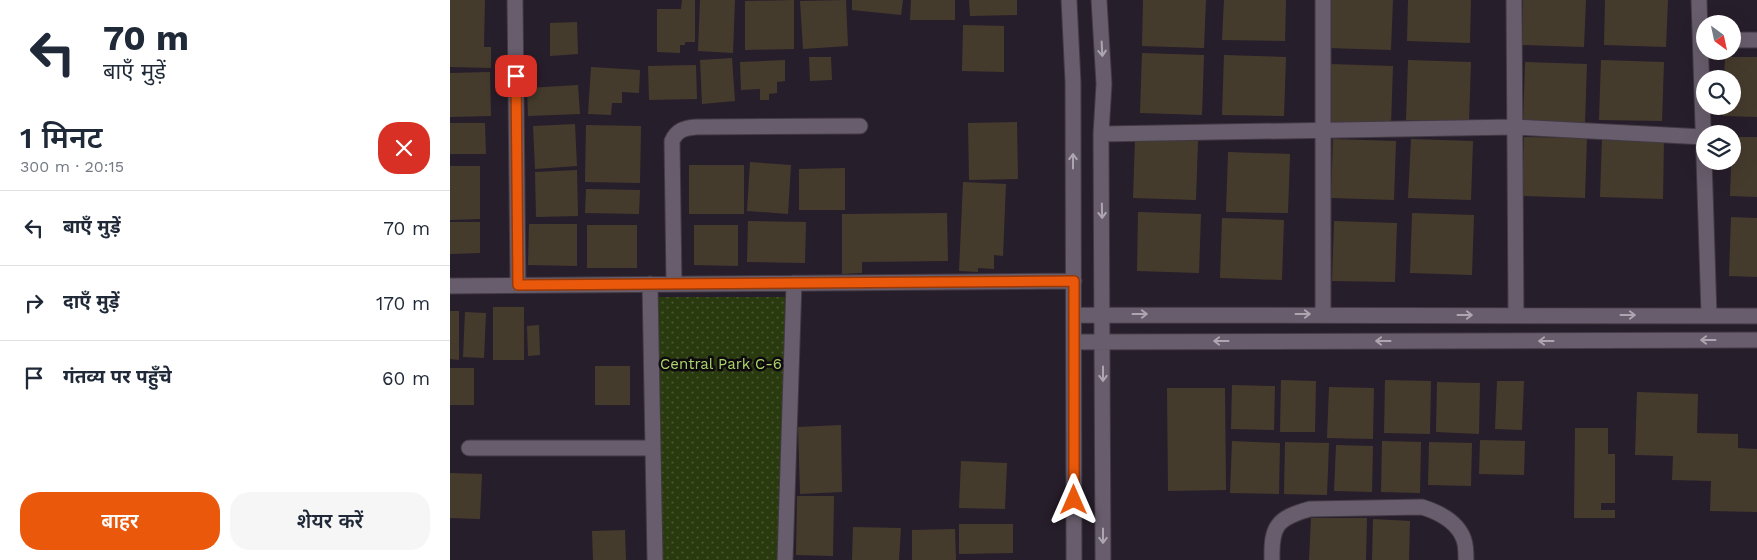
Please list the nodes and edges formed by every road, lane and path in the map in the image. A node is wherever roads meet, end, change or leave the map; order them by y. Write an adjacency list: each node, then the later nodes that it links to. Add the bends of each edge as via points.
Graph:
1 (515, 0): 22 (street)
2 (1069, 0): 18 (street, one-way to 2, via 1073,82)
3 (1099, 0): 15 (street, one-way to 15, via 1104,84)
4 (1323, 0): 14 (street)
5 (1514, 0): 13 (street)
6 (1699, 0): 7 (street)
7 (1700, 15)
8 (1741, 40): 9 (street)
9 (1757, 40)
10 (1703, 60): 11 (street)
11 (1704, 125)
12 (860, 126): 21 (street, via 696,127 676,133 672,141)
13 (1515, 127): 14 (street); 16 (street); 27 (street)
14 (1323, 131): 15 (street); 25 (street)
15 (1101, 134): 24 (street, one-way to 24)
16 (1696, 137)
17 (1705, 170): 28 (street)
18 (1074, 281): 19 (street); 26 (street)
19 (794, 283): 21 (street); 36 (street)
20 (650, 284): 21 (street); 22 (street); 34 (street)
21 (674, 284)
22 (518, 285): 23 (street)
23 (450, 286)
24 (1103, 314): 25 (street, one-way to 25); 26 (street); 31 (street)
25 (1323, 314): 27 (street, one-way to 27)
26 (1074, 315): 32 (street)
27 (1516, 315): 28 (street, one-way to 28)
28 (1709, 316): 29 (street)
29 (1757, 316)
30 (1757, 340): 31 (street, one-way to 31)
31 (1103, 341): 32 (street); 38 (street, one-way to 38)
32 (1074, 342): 37 (street)
33 (468, 448): 34 (street)
34 (653, 448): 35 (street)
35 (655, 560)
36 (785, 560)
37 (1074, 560)
38 (1103, 560)
39 (1272, 560): 40 (street, via 1274,529 1296,513 1422,507 1438,512 1450,522 1464,539)
40 (1466, 560)

